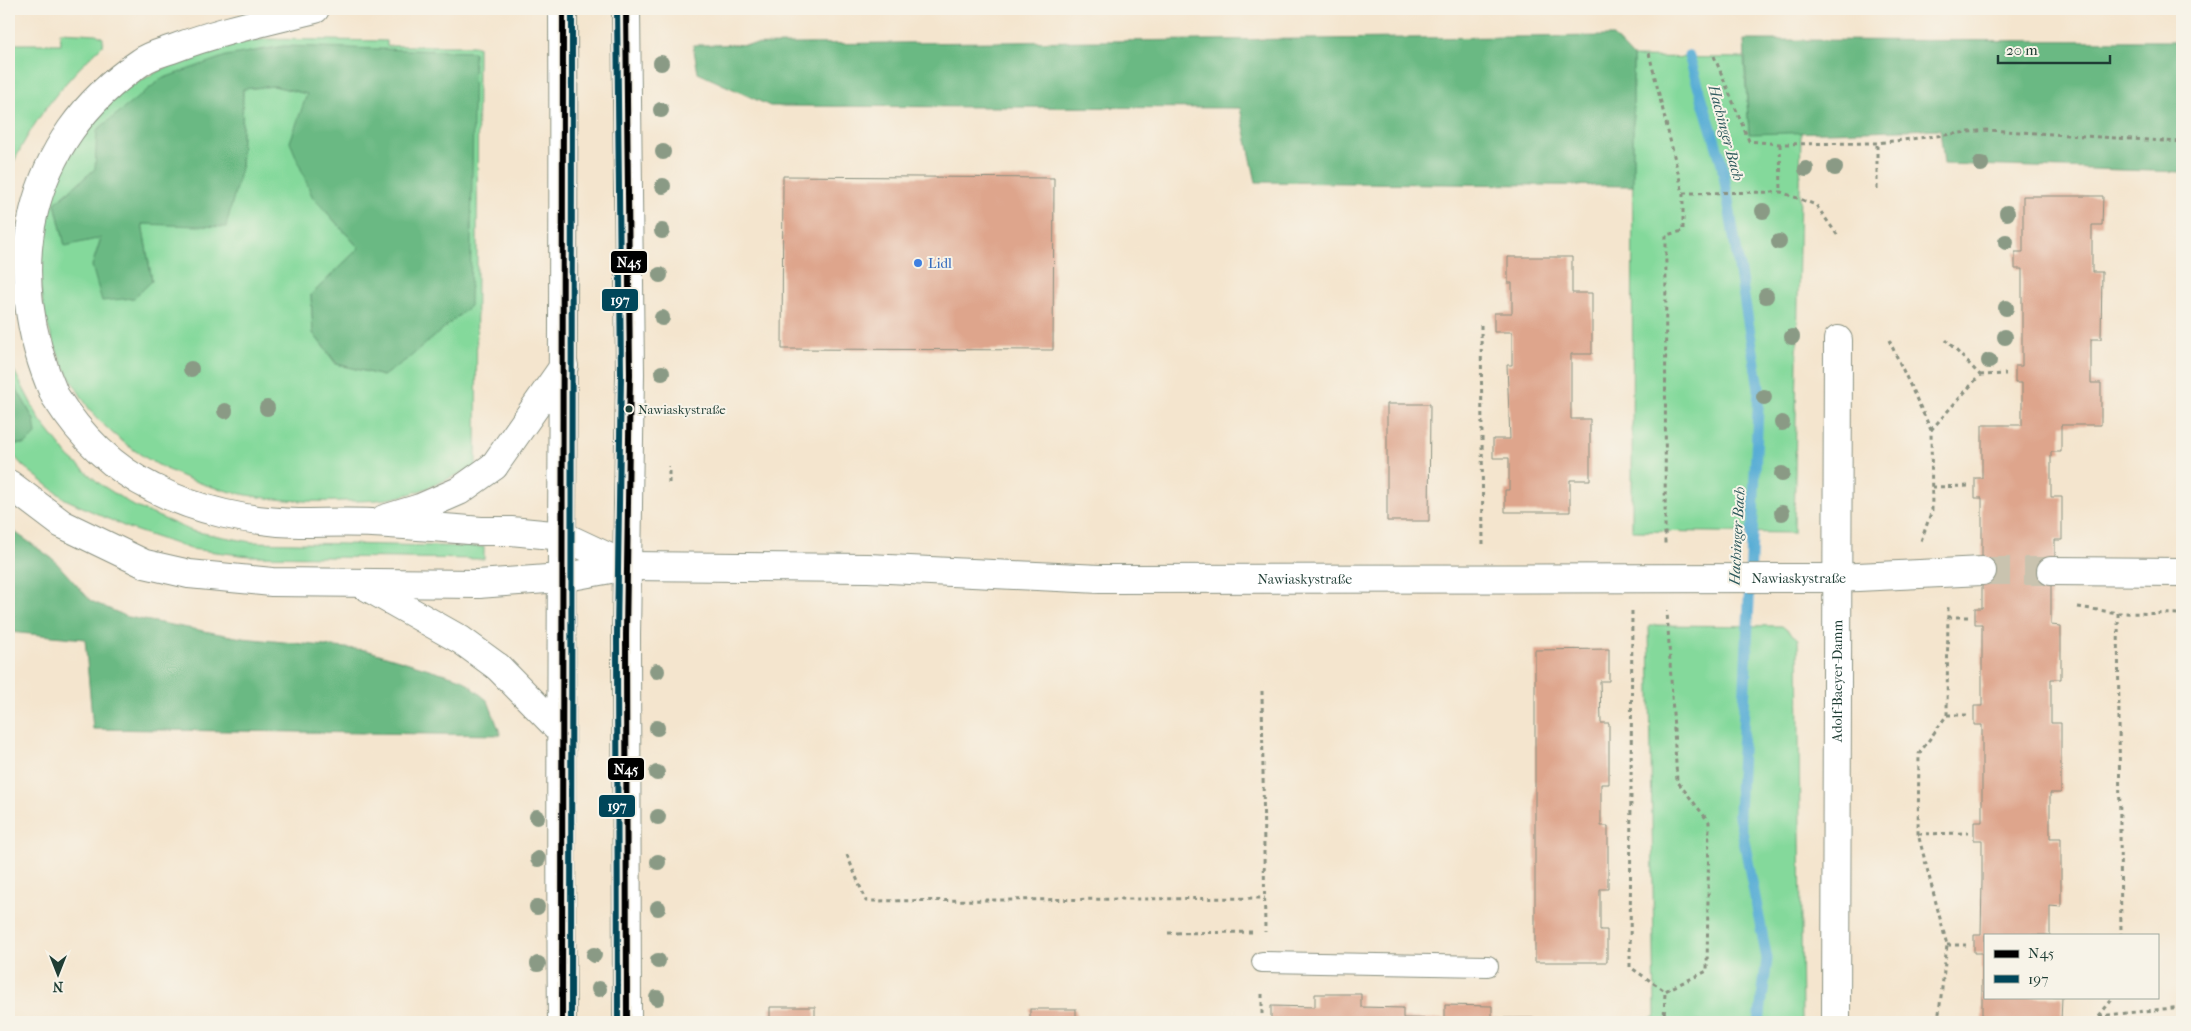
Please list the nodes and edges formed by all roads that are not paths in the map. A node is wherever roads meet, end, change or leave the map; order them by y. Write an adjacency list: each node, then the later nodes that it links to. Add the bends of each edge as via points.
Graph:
1 (315, 9): 7 (main road, via 210,35 143,60 94,97 60,138 36,180 18,240 17,278 32,350 48,384 72,422 130,474 152,488 187,503 223,513 296,523)
2 (563, 9): 5 (main road)
3 (626, 9): 9 (main road, via 630,365)
4 (1838, 340): 14 (main road, Adolf-Baeyer-Damm)
5 (564, 366): 7 (main road, via 494,466 459,491 420,508); 8 (main road)
6 (9, 484): 15 (main road, via 62,524 145,564 228,579)
7 (371, 523): 8 (main road)
8 (563, 536): 9 (main road); 13 (main road)
9 (627, 566): 13 (main road); 14 (main road, Nawiaskystraße, via 868,568 1100,579); 20 (main road)
10 (1982, 571): 14 (main road, Nawiaskystraße)
11 (2051, 571): 12 (main road)
12 (2182, 572)
13 (561, 578): 15 (main road, via 478,584); 16 (main road)
14 (1837, 578): 21 (main road, Adolf-Baeyer-Damm)
15 (361, 583): 16 (main road, via 461,640 498,668)
16 (560, 730): 19 (main road)
17 (1262, 962): 18 (lane)
18 (1488, 966)
19 (562, 1022)
20 (627, 1022)
21 (1836, 1022)

